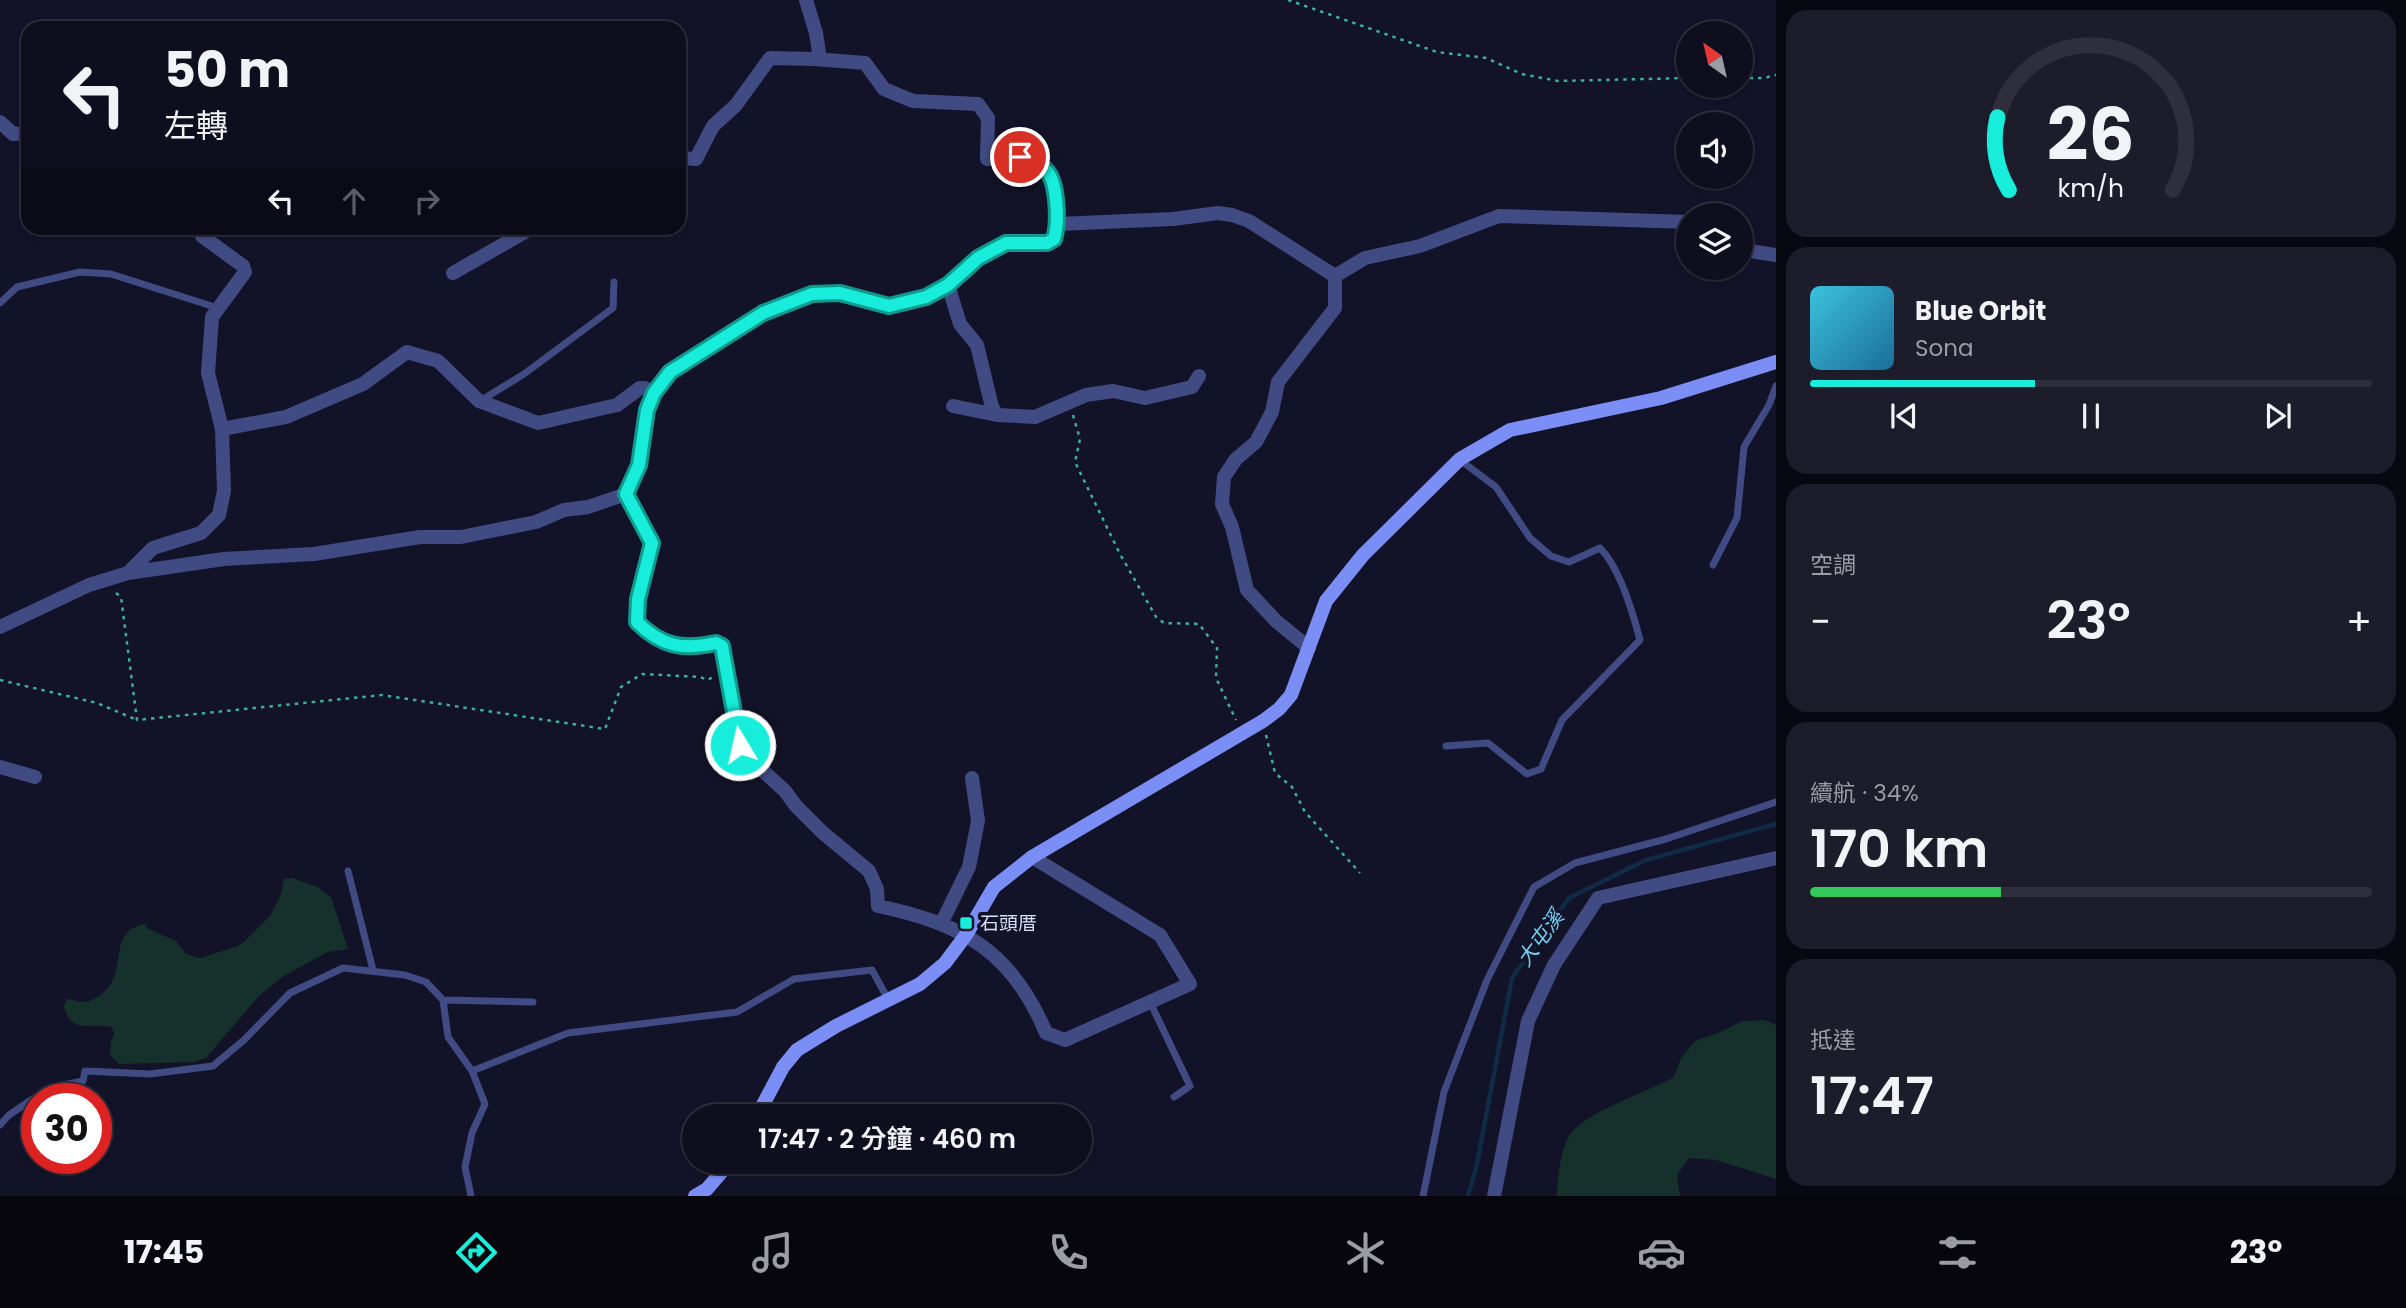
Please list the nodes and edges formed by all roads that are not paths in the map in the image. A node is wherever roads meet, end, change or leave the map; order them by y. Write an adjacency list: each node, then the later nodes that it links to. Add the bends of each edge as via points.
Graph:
1 (806, 0): 2 (street)
2 (820, 59): 5 (street, via 771,58 736,105 713,126 696,159); 7 (street, via 865,63 884,89 913,101 978,104 988,118 988,159 1020,157 1044,167 1052,176)
3 (0, 122): 4 (street, via 13,134)
4 (21, 133)
5 (686, 158)
6 (1676, 222): 13 (street, via 1499,216 1420,246 1365,258)
7 (1058, 224): 13 (street, via 1232,215 1249,221); 15 (street, via 1054,239 1047,243 1006,243 978,258)
8 (201, 235): 17 (street, via 245,272)
9 (520, 235): 12 (street)
10 (1753, 251): 11 (street)
11 (1776, 255)
12 (453, 273)
13 (1335, 276): 31 (street, via 1335,308 1278,382 1272,412 1256,442 1224,477 1222,504 1247,590)
14 (614, 282): 22 (lane, via 613,308)
15 (948, 285): 21 (street, via 926,297 889,306 840,293 812,294 763,313 670,372); 24 (street, via 960,324 977,345)
16 (0, 303): 17 (lane, via 18,287 80,272 111,274)
17 (218, 308): 25 (street, via 212,317 208,373)
18 (1775, 367): 26 (street, via 1661,398 1510,430)
19 (1199, 376): 24 (street, via 1192,387 1145,398 1113,391 1086,395 1035,418)
20 (1776, 386): 28 (lane, via 1744,447 1737,518)
21 (654, 393): 22 (street, via 640,388 617,405 538,423); 27 (street, via 639,465)
22 (479, 401): 25 (street, via 438,361 407,352 363,384 286,417)
23 (953, 407): 24 (street)
24 (998, 415)
25 (222, 429): 29 (street, via 224,491 219,515 201,533 153,548)
26 (1460, 459): 31 (street, via 1363,555 1326,601); 32 (lane, via 1496,487 1531,538 1551,556 1569,562 1600,548 1608,556 1640,640 1562,720 1541,769 1527,775 1488,743)
27 (626, 494): 29 (street, via 536,522 461,537 420,537 314,554 224,559); 40 (street, via 652,543 637,622 657,641 693,648 722,646 740,745 751,760 822,832 869,871 878,906)
28 (1713, 565)
29 (128, 573): 30 (street)
30 (0, 627)
31 (1310, 648): 37 (street, via 1291,695 1263,722)
32 (1446, 746)
33 (0, 767): 34 (street)
34 (35, 777)
35 (972, 778): 40 (street, via 978,821 969,867)
36 (1776, 803): 54 (lane, via 1575,863 1534,887 1487,980 1444,1092)
37 (1032, 856): 41 (street, via 995,887); 46 (street, via 1160,935 1190,984)
38 (1776, 859): 55 (street, via 1598,898 1554,965 1528,1021)
39 (348, 871): 42 (lane)
40 (941, 924): 41 (street)
41 (966, 935): 44 (street, via 945,963); 46 (street, via 1011,970 1034,1004 1046,1033 1065,1040)
42 (373, 970): 43 (lane, via 426,982); 50 (lane, via 343,968 290,993 213,1066 150,1074 85,1070 83,1081 49,1088)
43 (443, 1000): 45 (lane); 47 (lane, via 448,1037)
44 (889, 1001): 47 (lane, via 872,970 794,979 737,1013 568,1033); 49 (street, via 797,1051)
45 (533, 1002)
46 (1150, 1002): 48 (lane, via 1190,1086)
47 (472, 1071): 52 (lane, via 485,1104 472,1133 465,1167)
48 (1174, 1097)
49 (763, 1104)
50 (0, 1125)
51 (720, 1174): 53 (street)
52 (471, 1196)
53 (695, 1196)
54 (1423, 1196)
55 (1494, 1196)

